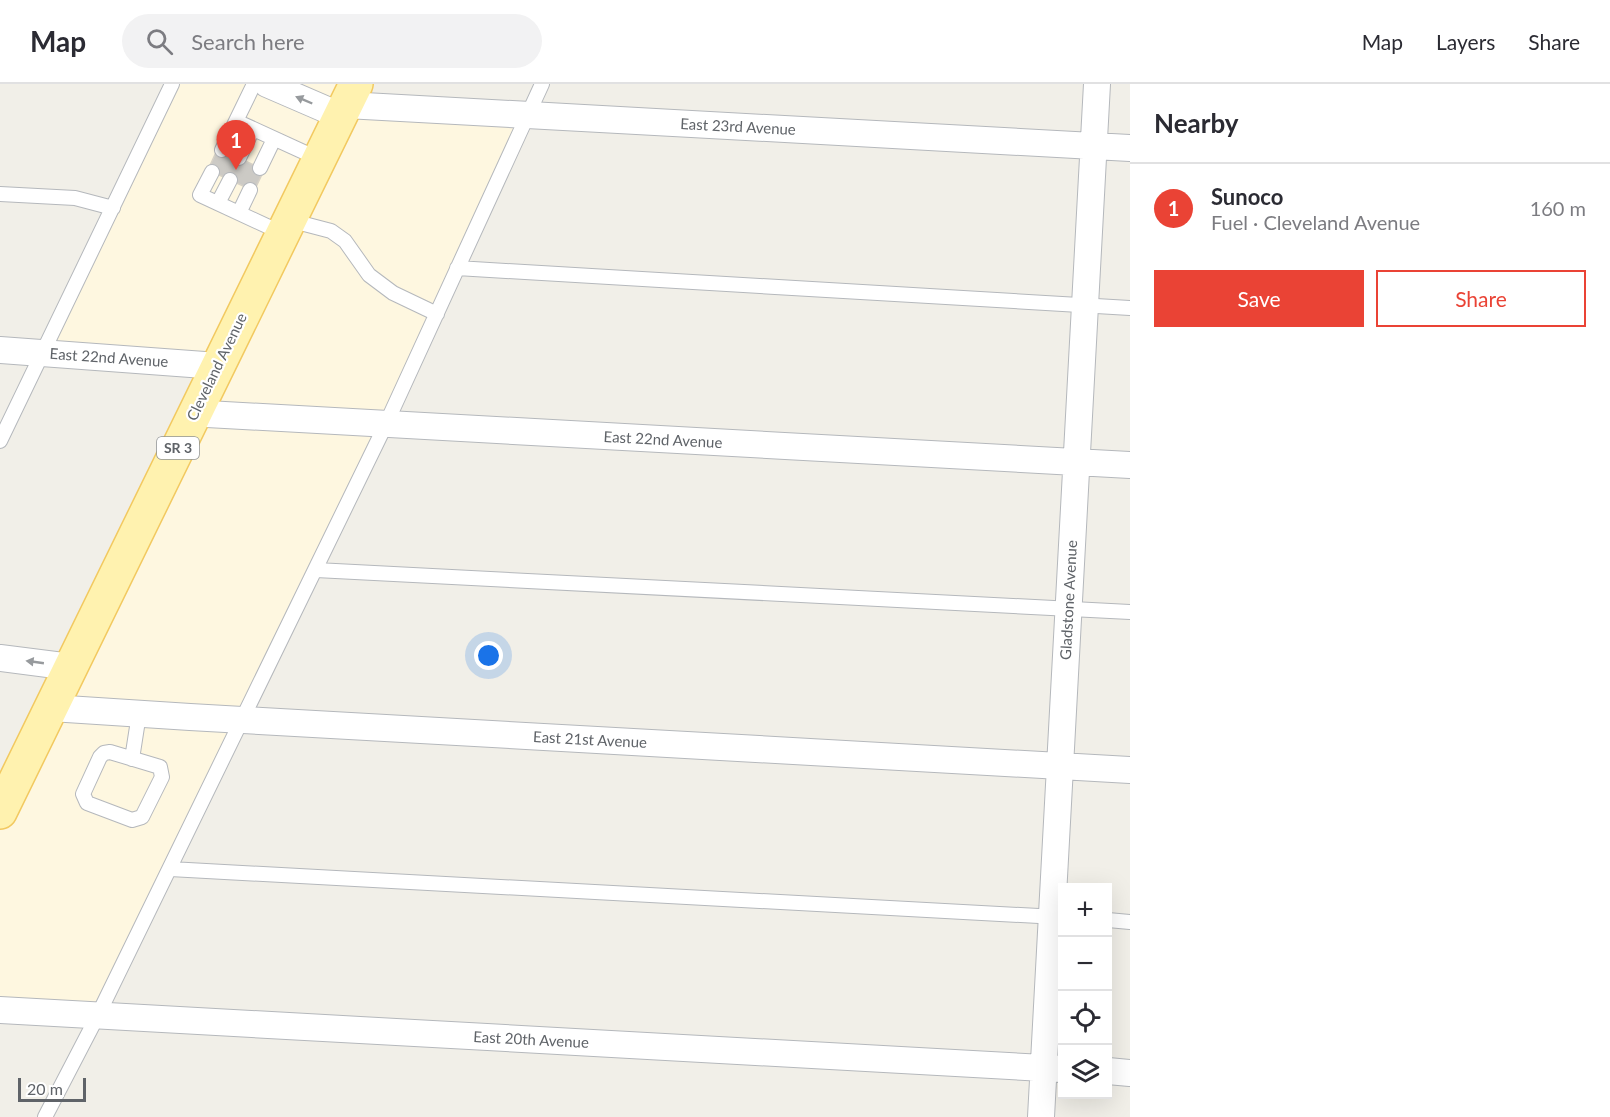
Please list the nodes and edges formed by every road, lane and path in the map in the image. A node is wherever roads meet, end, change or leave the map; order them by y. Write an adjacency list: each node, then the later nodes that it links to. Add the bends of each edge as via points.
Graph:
1 (172, 84): 22 (lane)
2 (254, 84): 8 (lane)
3 (267, 84): 6 (street, East 23rd Avenue, one-way to 3)
4 (542, 84): 7 (lane)
5 (1097, 84): 11 (street, Gladstone Avenue)
6 (347, 102): 7 (street, East 23rd Avenue); 15 (main road, Cleveland Avenue / SR 3)
7 (526, 116): 11 (street, East 23rd Avenue); 25 (lane)
8 (237, 122): 9 (lane); 13 (lane)
9 (254, 129): 10 (lane); 14 (lane)
10 (274, 139): 15 (lane); 16 (lane)
11 (1094, 146): 12 (street, East 23rd Avenue); 26 (street, Gladstone Avenue)
12 (1130, 148)
13 (222, 150)
14 (239, 159)
15 (319, 159): 24 (main road, Cleveland Avenue / SR 3)
16 (260, 168)
17 (212, 172): 21 (lane, via 200,195)
18 (230, 180): 21 (lane)
19 (250, 190): 23 (lane)
20 (0, 194): 22 (lane, via 75,198)
21 (218, 203): 23 (lane)
22 (113, 208): 30 (lane)
23 (239, 213): 24 (lane)
24 (285, 226): 28 (lane, via 331,231 345,241 369,275 393,293); 31 (main road, Cleveland Avenue / SR 3)
25 (457, 268): 26 (lane); 28 (lane)
26 (1084, 305): 27 (lane); 35 (street, Gladstone Avenue)
27 (1130, 308)
28 (437, 314): 33 (lane)
29 (0, 350): 30 (street, East 22nd Avenue)
30 (44, 353): 31 (street, East 22nd Avenue); 34 (lane)
31 (218, 366): 32 (main road, Cleveland Avenue / SR 3)
32 (196, 411): 33 (street, East 22nd Avenue); 41 (main road, Cleveland Avenue / SR 3)
33 (386, 424): 35 (street, East 22nd Avenue); 37 (lane)
34 (0, 441)
35 (1076, 462): 36 (street, East 22nd Avenue); 38 (street, Gladstone Avenue)
36 (1130, 465)
37 (316, 570): 38 (lane); 44 (lane)
38 (1068, 608): 39 (lane); 46 (street, Gladstone Avenue)
39 (1130, 612)
40 (0, 658): 41 (street, one-way to 40)
41 (71, 667): 42 (main road, Cleveland Avenue / SR 3)
42 (51, 708): 43 (street, East 21st Avenue); 48 (main road, Cleveland Avenue / SR 3)
43 (139, 714): 44 (street, East 21st Avenue); 45 (lane)
44 (243, 720): 46 (street, East 21st Avenue); 49 (lane)
45 (132, 759): 45 (lane, via 104,753 83,794 87,803 132,820 142,817 162,772 160,767)
46 (1059, 766): 47 (street, East 21st Avenue); 50 (street, Gladstone Avenue)
47 (1130, 770)
48 (0, 812)
49 (170, 869): 51 (lane); 55 (lane)
50 (1058, 883)
51 (1058, 917): 56 (street, Gladstone Avenue)
52 (1112, 921): 53 (lane)
53 (1130, 922)
54 (0, 1010): 55 (street, East 20th Avenue)
55 (98, 1015): 56 (street, East 20th Avenue); 59 (lane)
56 (1053, 1069): 60 (street, Gladstone Avenue)
57 (1112, 1071): 58 (street)
58 (1130, 1072)
59 (45, 1117)
60 (1041, 1117)

